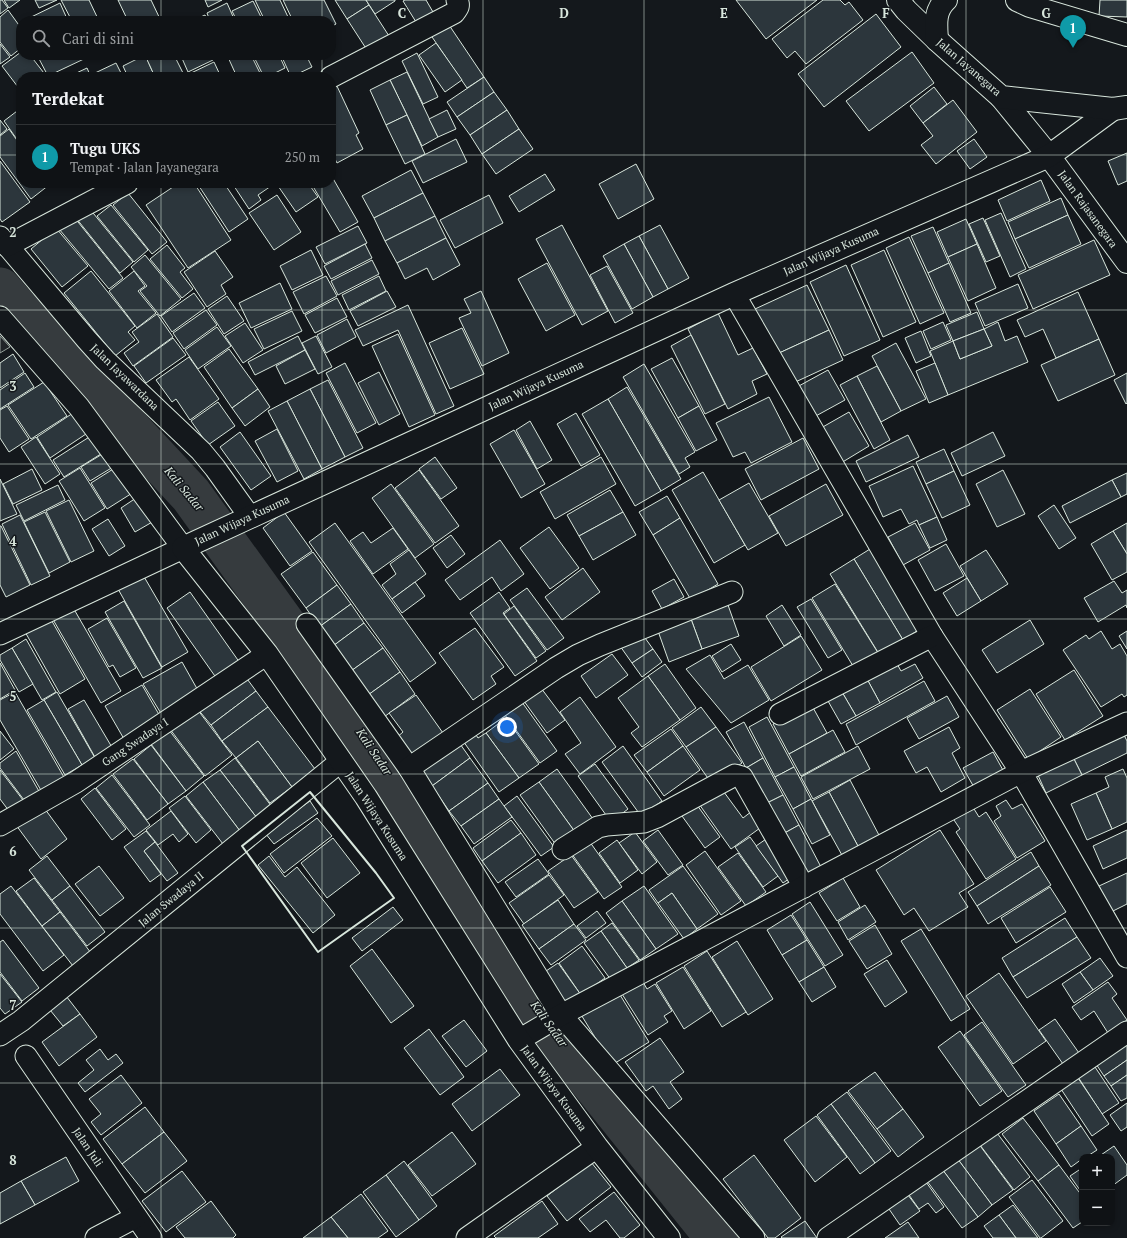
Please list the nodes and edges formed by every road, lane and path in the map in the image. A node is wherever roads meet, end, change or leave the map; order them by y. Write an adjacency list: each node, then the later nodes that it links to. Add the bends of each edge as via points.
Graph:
1 (457, 0): 7 (street, via 458,8 454,13)
2 (898, 0): 6 (street, Jalan Jayanegara)
3 (946, 0): 6 (street, via 937,13)
4 (1017, 0): 5 (street)
5 (1127, 35)
6 (936, 40): 8 (street, Jalan Jayanegara)
7 (336, 74)
8 (1001, 97): 9 (street, Jalan Jayanegara); 10 (street, Jalan Rajasanegara)
9 (1120, 108): 10 (street, Jalan Wijaya Kusuma)
10 (1049, 156): 13 (street, Jalan Rajasanegara); 14 (street, Jalan Wijaya Kusuma)
11 (116, 188): 12 (street)
12 (4, 241): 16 (street, Jalan Jayawardana, via 105,360 201,451)
13 (1127, 262)
14 (734, 294): 16 (street, Jalan Wijaya Kusuma); 21 (street)
15 (0, 317): 17 (street, via 79,407)
16 (250, 516): 17 (street, Jalan Wijaya Kusuma)
17 (188, 546): 20 (street); 22 (street, Jalan Wijaya Kusuma)
18 (732, 592): 26 (street, via 578,655)
19 (307, 624): 26 (street)
20 (0, 634)
21 (932, 636): 23 (street); 27 (street)
22 (266, 654): 25 (street, Jalan Wijaya Kusuma); 28 (street, Gang Swadaya I, via 76,782)
23 (780, 714)
24 (1127, 723): 27 (street)
25 (341, 761): 34 (street, Jalan Swadaya II, via 27,1016); 35 (street, Jalan Wijaya Kusuma)
26 (409, 768): 32 (street)
27 (1021, 772): 30 (street); 31 (street)
28 (0, 825)
29 (564, 849): 30 (street, via 598,827 644,822 739,775)
30 (804, 887): 32 (street)
31 (1127, 957)
32 (559, 1016): 35 (street); 43 (street)
33 (1127, 1032): 44 (street)
34 (0, 1035)
35 (527, 1035): 37 (street, Jalan Wijaya Kusuma)
36 (26, 1056): 38 (street, Jalan Juli)
37 (597, 1147): 41 (street); 42 (street, Jalan Wijaya Kusuma)
38 (136, 1216): 39 (street); 40 (street, Jalan Juli)
39 (96, 1238)
40 (150, 1238)
41 (467, 1238)
42 (669, 1238)
43 (754, 1238)
44 (828, 1238)

